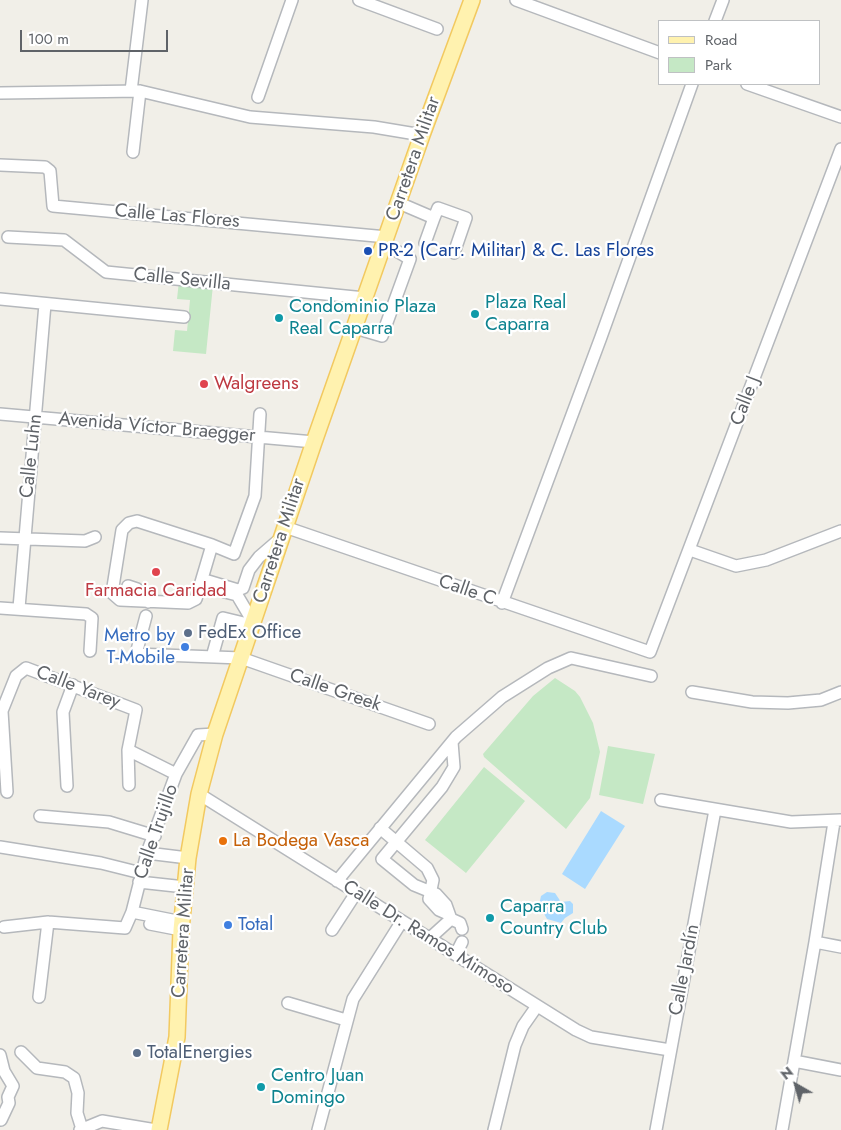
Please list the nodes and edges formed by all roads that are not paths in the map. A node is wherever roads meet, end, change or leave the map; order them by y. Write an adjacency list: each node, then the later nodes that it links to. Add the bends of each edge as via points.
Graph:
1 (142, 0): 12 (street)
2 (292, 0): 14 (street)
3 (359, 0): 8 (street)
4 (472, 0): 16 (main road, Carretera Militar)
5 (516, 0): 9 (street)
6 (723, 0): 7 (street)
7 (715, 20)
8 (438, 29)
9 (658, 51)
10 (692, 85): 46 (street)
11 (750, 85): 15 (street)
12 (135, 91): 13 (street); 16 (street, via 250,117 374,127); 18 (street)
13 (0, 93)
14 (258, 97)
15 (841, 117)
16 (422, 135): 20 (main road, Carretera Militar)
17 (841, 149): 42 (street, Calle J)
18 (133, 152)
19 (0, 165): 23 (street, Calle Las Flores, via 45,167 50,171 53,206)
20 (399, 203): 21 (street); 23 (main road, Carretera Militar)
21 (434, 218): 24 (street); 25 (street, via 438,208 466,218)
22 (8, 238): 26 (street, Calle Sevilla, via 64,240 106,272)
23 (386, 241): 26 (main road, Carretera Militar); 30 (street, via 410,259 382,336)
24 (425, 243)
25 (454, 252)
26 (365, 298): 30 (main road, Carretera Militar)
27 (0, 299): 28 (street)
28 (45, 304): 29 (street); 33 (street, Calle Luhn)
29 (184, 317)
30 (355, 328): 35 (main road, Carretera Militar)
31 (0, 414): 33 (street, Avenida Víctor Braegger)
32 (260, 414): 34 (street)
33 (36, 417): 34 (street, Avenida Víctor Braegger); 40 (street, Calle Luhn)
34 (258, 437): 35 (street, Avenida Víctor Braegger); 41 (street, via 255,496 234,554)
35 (314, 442): 37 (main road, Carretera Militar)
36 (841, 531): 42 (street, via 766,560 736,566)
37 (283, 532): 43 (street, via 249,570 242,588 238,590); 46 (street, Calle C); 50 (main road, Carretera Militar)
38 (95, 537): 40 (street, via 85,541)
39 (0, 538): 40 (street)
40 (24, 540): 48 (street, Calle Luhn)
41 (212, 545): 43 (street); 44 (street, via 133,521 122,530)
42 (690, 550): 52 (street, Calle J)
43 (201, 582): 45 (street, via 196,599 188,603); 50 (street, via 237,595)
44 (121, 583): 45 (street, via 137,589); 45 (street, via 112,593 118,600)
45 (148, 602)
46 (502, 603): 52 (street, Calle C)
47 (0, 608): 48 (street)
48 (19, 608): 51 (street, via 86,614 92,618)
49 (146, 616): 53 (street, Calle Greek, via 136,654)
50 (253, 623): 53 (street, via 223,618); 54 (main road, Carretera Militar)
51 (90, 651)
52 (650, 652)
53 (212, 657): 54 (street, Calle Greek)
54 (240, 658): 59 (street, Calle Greek); 60 (main road, Carretera Militar)
55 (651, 676): 61 (street, via 571,658 548,668 502,697)
56 (73, 685): 62 (street, Calle Yarey, via 136,710); 65 (street, via 63,712); 66 (street, Calle Yarey, via 26,668 16,676 2,711)
57 (692, 692): 58 (street, via 752,702 788,703 820,700)
58 (841, 692)
59 (429, 724)
60 (215, 734): 63 (street, Calle Trujillo, via 198,735); 67 (main road, Carretera Militar)
61 (452, 742): 72 (street); 74 (street, via 454,767 442,787)
62 (128, 750): 63 (street); 64 (street)
63 (176, 774): 73 (street, Calle Trujillo)
64 (129, 785)
65 (67, 786)
66 (7, 792)
67 (199, 794): 77 (main road, Carretera Militar); 79 (street, Calle Dr. Ramos Mimoso)
68 (661, 800): 69 (street)
69 (715, 810): 71 (street, via 791,822); 100 (street, Calle Jardín)
70 (40, 816): 73 (street, via 110,822)
71 (837, 821): 93 (street)
72 (380, 828): 74 (street); 79 (street)
73 (155, 836): 76 (street, Calle Trujillo)
74 (397, 842): 81 (street, via 427,868 433,880); 81 (street, via 382,859 414,885)
75 (0, 847): 78 (street, via 101,863)
76 (147, 853): 77 (street); 78 (street, Calle Trujillo)
77 (188, 858): 80 (main road, Carretera Militar)
78 (140, 877): 80 (street); 83 (street, Calle Trujillo)
79 (337, 881): 82 (street, Calle Dr. Ramos Mimoso)
80 (185, 887): 88 (main road, Carretera Militar)
81 (429, 892): 84 (street, via 436,894 446,905)
82 (356, 893): 85 (street, Calle Dr. Ramos Mimoso); 90 (street)
83 (130, 915): 86 (street, via 125,928); 88 (street); 88 (street, via 146,923)
84 (449, 917): 89 (street, via 460,923); 91 (street)
85 (402, 921): 91 (street, Calle Dr. Ramos Mimoso); 99 (street, via 353,999)
86 (48, 922): 87 (street); 96 (street)
87 (4, 926)
88 (182, 926): 107 (main road, Carretera Militar, via 177,1037)
89 (462, 929)
90 (332, 930)
91 (430, 938): 95 (street, Calle Dr. Ramos Mimoso)
92 (462, 942): 95 (street)
93 (815, 942): 94 (street); 103 (street)
94 (841, 947)
95 (456, 954): 98 (street, Calle Dr. Ramos Mimoso)
96 (39, 997)
97 (288, 1003): 99 (street)
98 (537, 1006): 100 (street, Calle Dr. Ramos Mimoso, via 591,1036); 109 (street, via 515,1045)
99 (346, 1020): 108 (street)
100 (670, 1050): 110 (street, Calle Jardín)
101 (21, 1052): 106 (street, via 37,1068 65,1072 74,1078)
102 (0, 1055): 105 (street, via 13,1086)
103 (794, 1061): 104 (street); 111 (street)
104 (841, 1070)
105 (2, 1123)
106 (81, 1129): 107 (street, via 102,1122)
107 (157, 1130)
108 (318, 1130)
109 (494, 1130)
110 (656, 1130)
111 (782, 1130)

